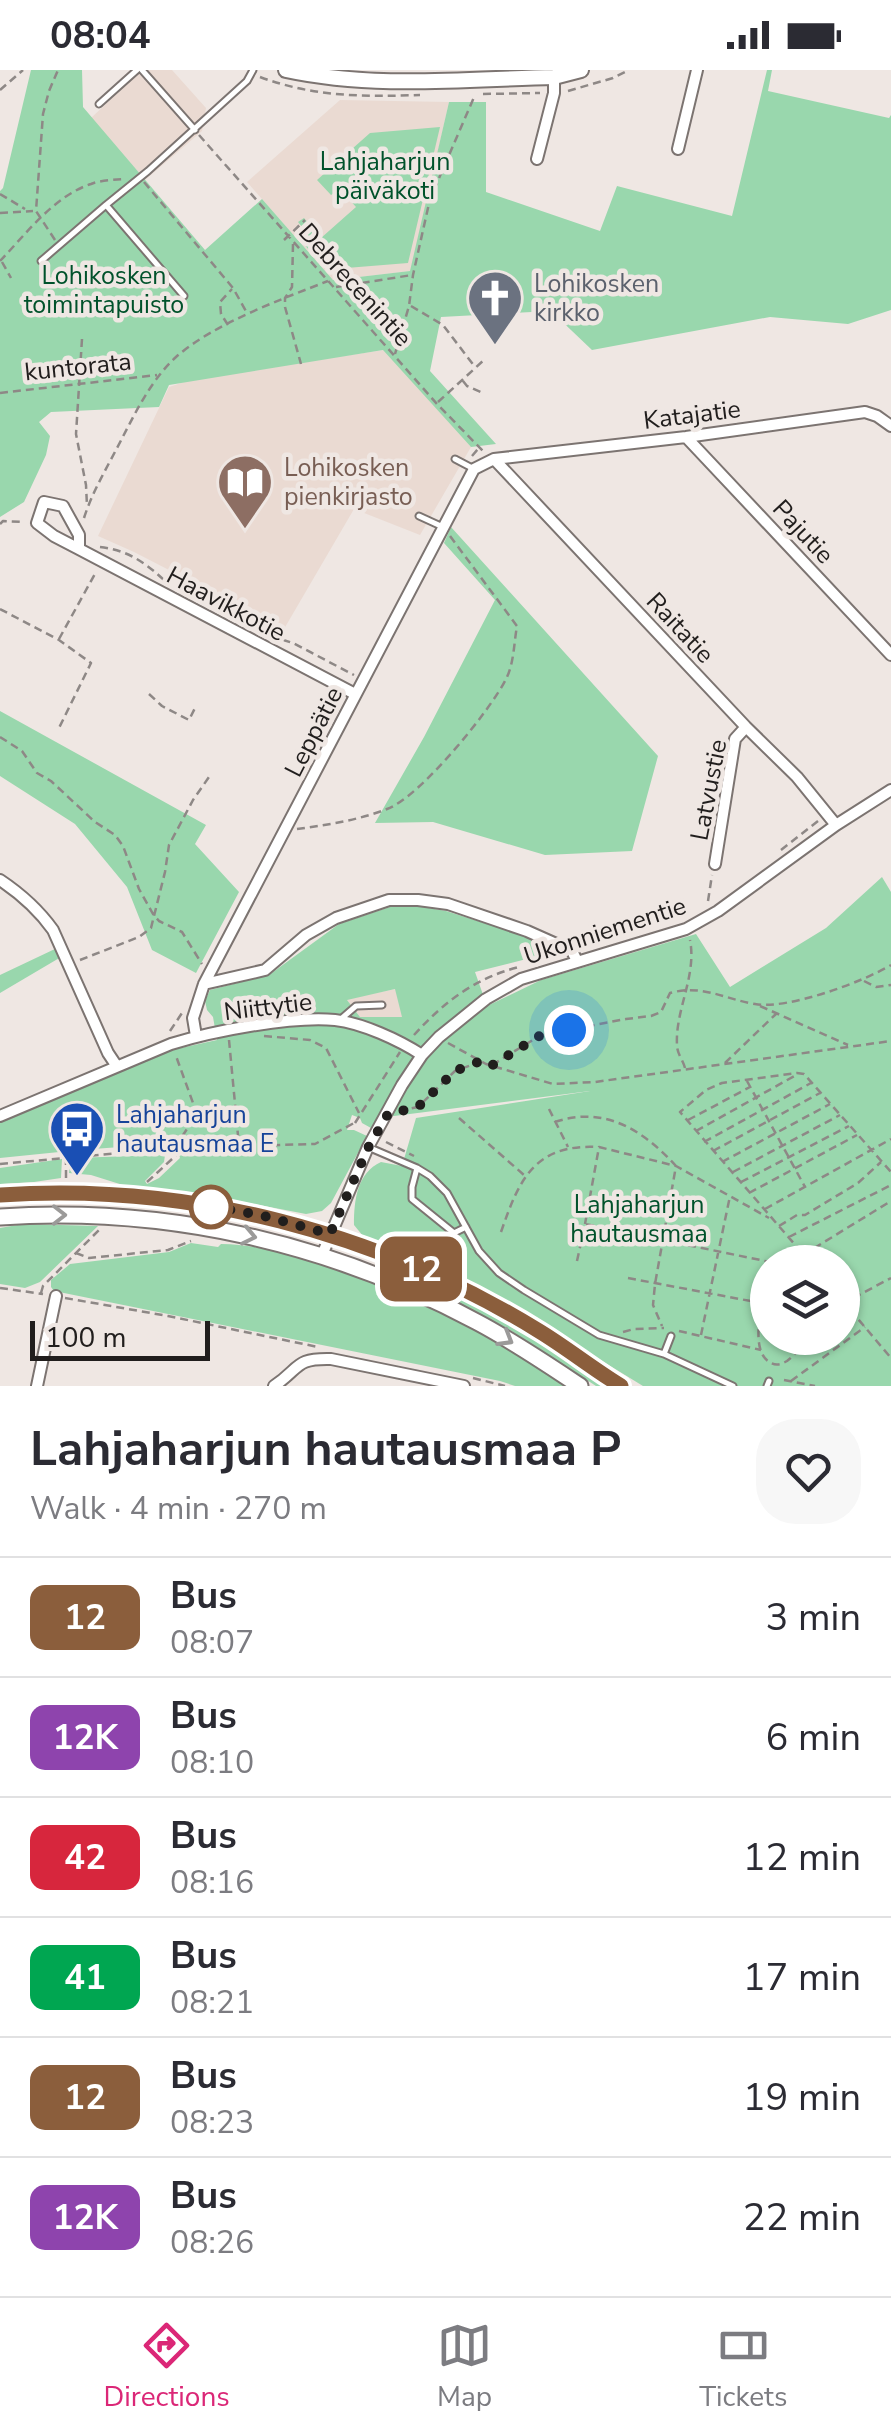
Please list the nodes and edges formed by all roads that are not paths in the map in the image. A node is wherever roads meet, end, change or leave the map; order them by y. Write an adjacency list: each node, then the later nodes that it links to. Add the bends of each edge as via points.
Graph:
1 (139, 70): 7 (lane); 8 (lane)
2 (252, 70): 8 (lane)
3 (286, 70): 6 (street, via 378,82)
4 (582, 70): 6 (street)
5 (697, 70): 9 (street)
6 (554, 77): 10 (street)
7 (98, 104)
8 (195, 130): 11 (lane)
9 (678, 148)
10 (538, 159)
11 (106, 205): 12 (lane); 13 (lane)
12 (41, 261)
13 (184, 296)
14 (891, 426): 15 (street, Katajatie, via 865,412)
15 (686, 437): 17 (street, Katajatie); 24 (street, Pajutie)
16 (455, 459): 18 (lane)
17 (494, 459): 18 (street); 26 (street, Raitatie)
18 (474, 470): 22 (street, Leppätie)
19 (419, 516): 22 (lane)
20 (24, 522): 21 (street, Haavikkotie)
21 (37, 524): 23 (street, Haavikkotie); 23 (street, Haavikkotie, via 44,502 63,506 79,535)
22 (444, 527): 25 (street, Leppätie)
23 (78, 549): 25 (street, Haavikkotie)
24 (891, 656)
25 (355, 694): 32 (street, Leppätie)
26 (746, 726): 28 (street, Raitatie); 29 (street, Latvustie, via 735,739)
27 (891, 790): 28 (street, Ukonniementie)
28 (836, 825): 31 (street, Ukonniementie, via 686,929)
29 (715, 864)
30 (0, 880): 37 (street, via 53,930)
31 (577, 961): 32 (street, via 572,951 527,931 448,904 389,900 336,918 265,970); 36 (street, Ukonniementie, via 486,999)
32 (204, 984): 35 (street, Leppätie, via 192,1018)
33 (382, 1005): 34 (lane, via 356,1006)
34 (339, 1020): 35 (street, Niittytie); 36 (street, Niittytie)
35 (196, 1036): 37 (street, Niittytie)
36 (422, 1055): 39 (street, Ukonniementie)
37 (116, 1065): 38 (street, Niittytie)
38 (0, 1116)
39 (368, 1148): 40 (lane); 44 (street, Ukonniementie)
40 (418, 1168): 43 (lane, via 447,1194); 43 (lane, via 412,1199 454,1233)
41 (0, 1194): 44 (main road, via 141,1197 260,1215)
42 (0, 1217): 45 (main road, one-way to 45, via 101,1216 194,1225)
43 (466, 1227): 48 (lane, via 498,1273 524,1290 598,1335)
44 (330, 1234): 45 (street, Ukonniementie); 53 (main road, via 490,1303)
45 (322, 1254): 52 (main road, one-way to 52, via 464,1315)
46 (56, 1296): 49 (street)
47 (671, 1336): 48 (lane)
48 (664, 1354): 54 (lane)
49 (38, 1386)
50 (274, 1386): 51 (street, via 311,1358)
51 (464, 1386)
52 (580, 1386)
53 (621, 1386)
54 (733, 1386)

